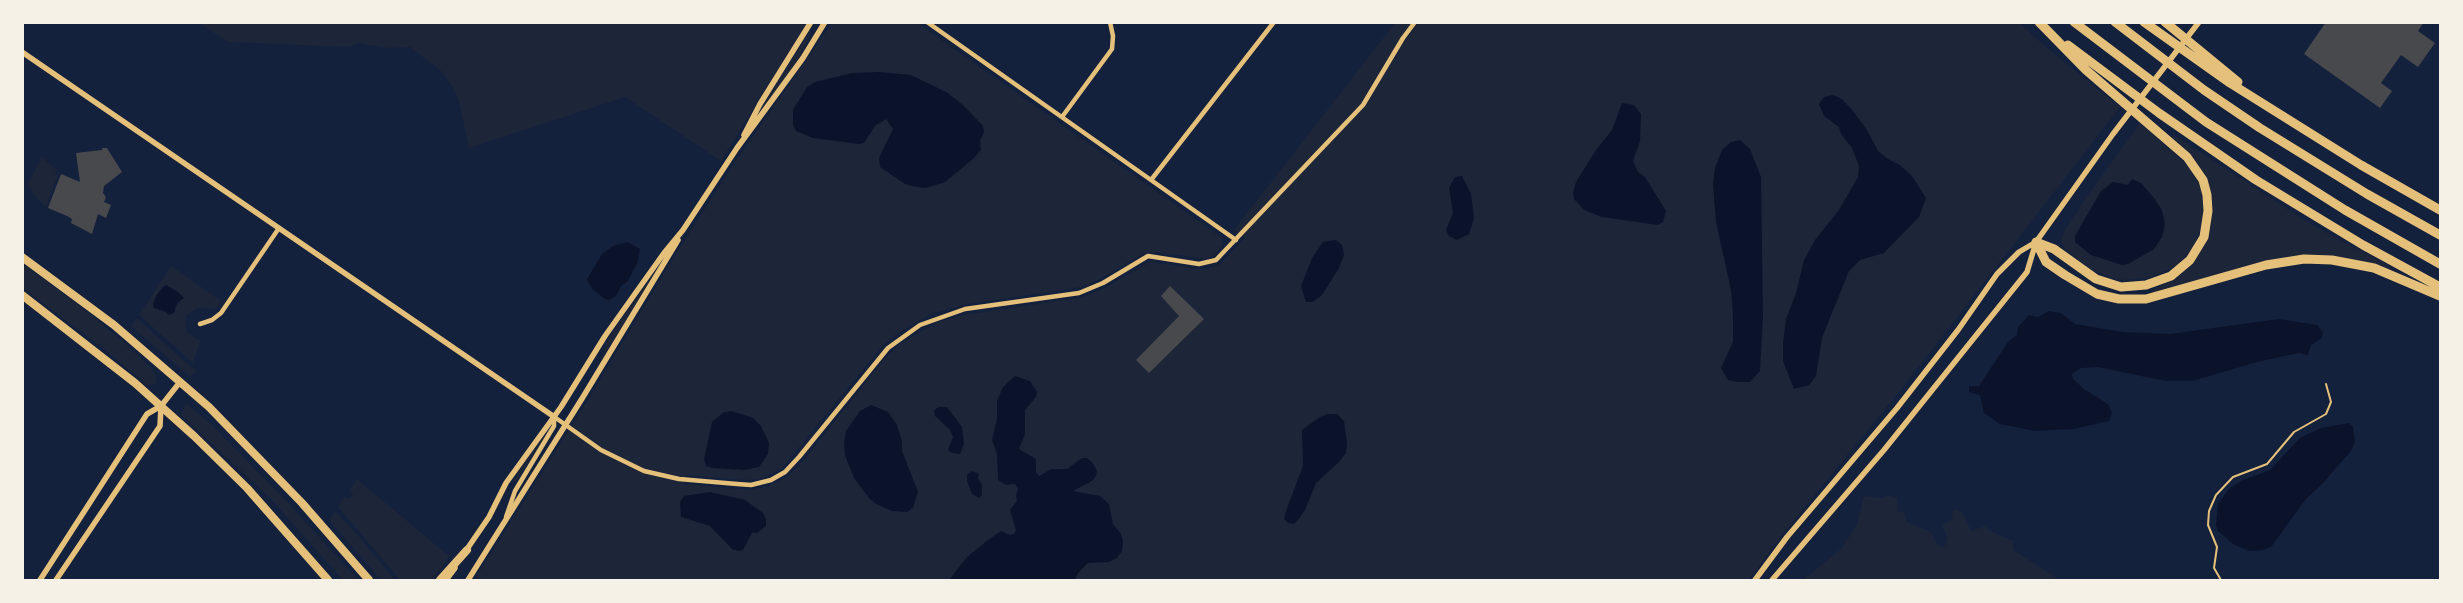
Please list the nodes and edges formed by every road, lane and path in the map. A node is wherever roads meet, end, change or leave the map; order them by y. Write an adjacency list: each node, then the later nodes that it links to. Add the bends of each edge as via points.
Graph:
1 (811, 22): 16 (street)
2 (825, 22): 16 (street, via 804,58)
3 (927, 22): 15 (street)
4 (1110, 22): 15 (street, via 1114,36 1112,49)
5 (1274, 22): 17 (street)
6 (1415, 22): 22 (street, via 1363,105)
7 (2040, 22): 23 (highway, via 2086,70 2194,166 2203,180 2208,218 2204,237 2186,264 2171,276 2141,286 2122,287 2096,279 2054,249); 26 (highway, via 2121,86 2256,180)
8 (2074, 22): 25 (highway, via 2172,97 2297,181)
9 (2115, 22): 21 (highway, via 2187,77 2295,150)
10 (2144, 22): 14 (highway)
11 (2199, 22): 23 (street)
12 (2166, 23): 14 (highway)
13 (22, 52): 19 (street)
14 (2201, 58): 18 (highway, via 2268,106)
15 (1062, 117): 17 (street)
16 (737, 148): 20 (street)
17 (1151, 180): 22 (street)
18 (2440, 210)
19 (279, 228): 29 (street, via 221,312); 33 (street)
20 (683, 230): 33 (street, via 605,336); 34 (street, via 670,257)
21 (2440, 235)
22 (1236, 240): 34 (street, via 1211,262 1199,264 1148,256 1103,283 1079,293 966,309 920,325 883,353 785,472 760,483 688,480 644,471 601,450)
23 (2036, 242): 28 (highway, via 2046,262 2088,290 2119,299 2146,299 2266,265 2304,259 2339,260 2374,268); 44 (street, via 2019,252 1998,274 1897,408); 45 (street, via 2028,272 1878,457)
24 (22, 257): 30 (highway, via 92,308)
25 (2440, 264)
26 (2440, 287)
27 (22, 295): 32 (highway, via 88,344)
28 (2440, 296)
29 (200, 324)
30 (180, 382): 32 (street); 40 (highway, via 269,466)
31 (2326, 384): 46 (path, via 2331,402 2326,414 2294,432 2267,464 2234,477 2216,495 2208,525 2217,548 2214,568)
32 (161, 406): 37 (street, via 147,414); 38 (street, via 160,426); 39 (highway, via 247,488)
33 (554, 416): 34 (street); 35 (street, via 554,426 515,491); 36 (street, via 506,483 489,517)
34 (565, 425): 35 (street)
35 (504, 524): 43 (street)
36 (466, 550): 41 (highway); 42 (street)
37 (40, 580)
38 (56, 580)
39 (328, 580)
40 (369, 580)
41 (440, 580)
42 (446, 580)
43 (468, 580)
44 (1755, 580)
45 (1772, 580)
46 (2220, 580)

